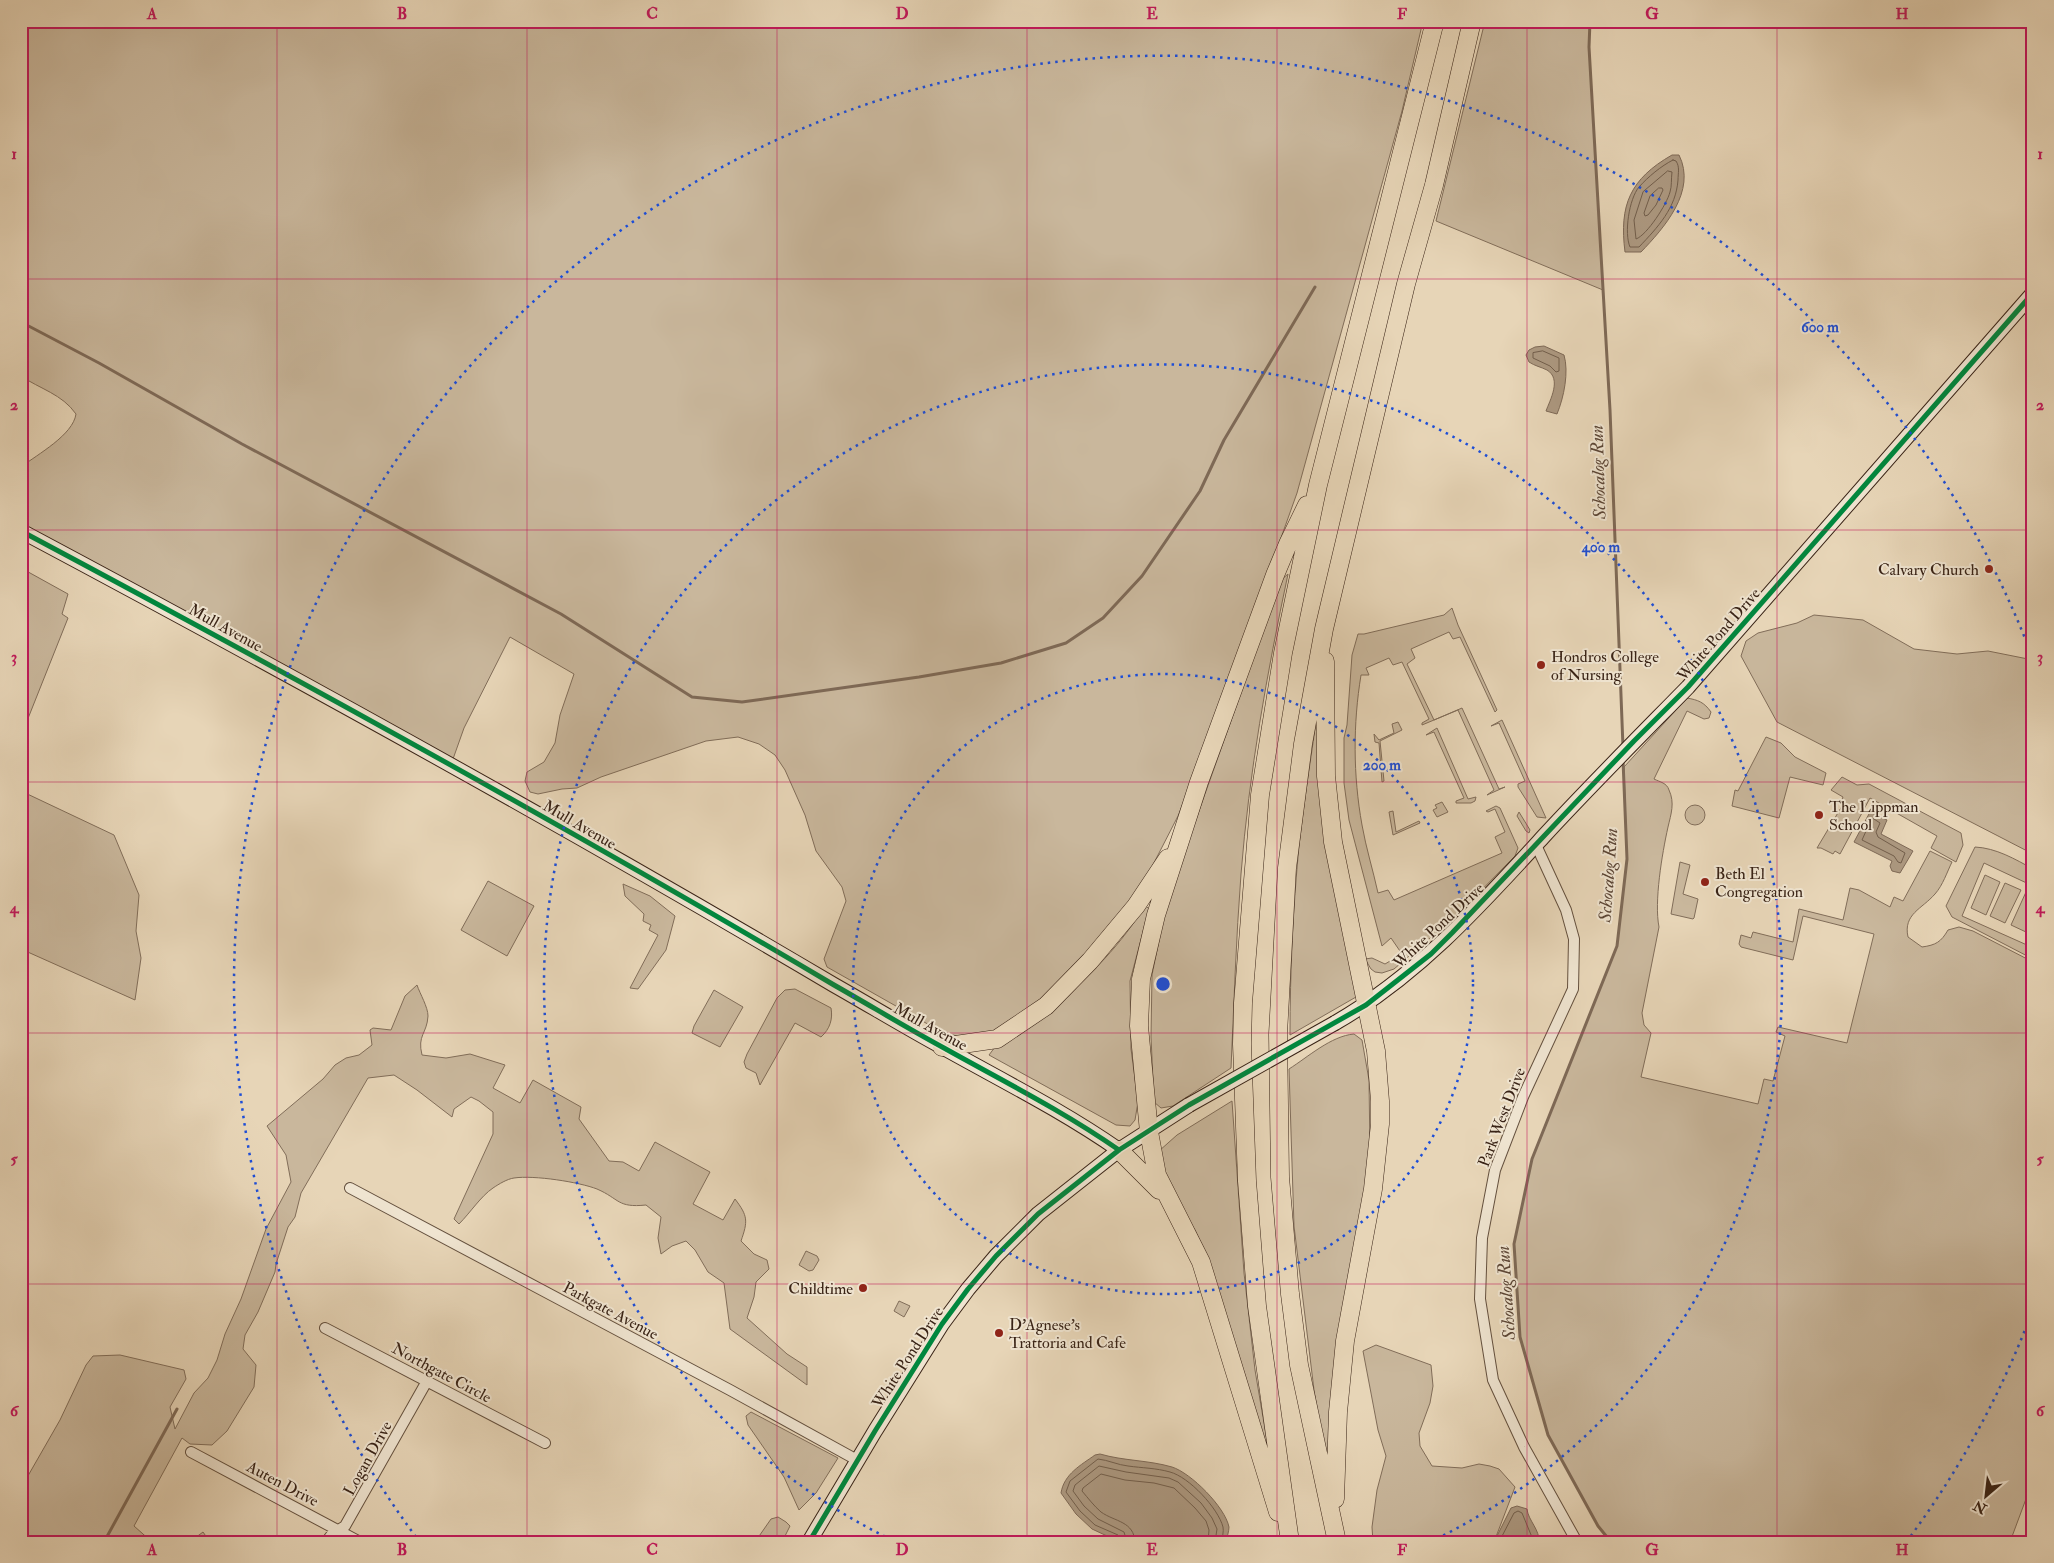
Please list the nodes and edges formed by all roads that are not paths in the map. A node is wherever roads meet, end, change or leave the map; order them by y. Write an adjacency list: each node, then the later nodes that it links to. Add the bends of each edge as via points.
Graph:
1 (1435, 21): 4 (highway)
2 (1472, 21): 6 (highway)
3 (2033, 293): 8 (street, White Pond Drive, via 1688,687)
4 (1318, 485): 7 (highway, via 1275,575); 25 (highway, via 1283,653 1260,795 1242,1044 1257,1297)
5 (21, 531): 10 (street, Mull Avenue, via 574,834)
6 (1324, 629): 9 (highway, via 1328,800 1333,842); 21 (highway, via 1304,736 1290,842 1278,1034 1280,1177 1290,1294 1299,1365)
7 (1179, 841): 10 (highway, via 1136,906 1090,961 1046,1006 996,1039); 11 (highway, via 1141,978 1139,1026)
8 (1536, 845): 9 (street, White Pond Drive, via 1431,954); 26 (street, Park West Drive, via 1566,910 1574,939 1572,989 1523,1097 1495,1170 1482,1238 1480,1299 1493,1380 1524,1447)
9 (1366, 1005): 11 (street, White Pond Drive, bridge, via 1189,1105); 21 (highway, via 1378,1074 1380,1124 1338,1412)
10 (942, 1047): 12 (street, Mull Avenue, via 1083,1125)
11 (1149, 1132): 12 (street, White Pond Drive); 14 (highway, via 1157,1175)
12 (1119, 1150): 14 (highway); 19 (street, White Pond Drive, via 1038,1214 968,1289 915,1365)
13 (350, 1188): 19 (street, Parkgate Avenue)
14 (1172, 1206): 25 (highway, via 1201,1262 1257,1450)
15 (325, 1328): 16 (street, Northgate Circle)
16 (427, 1381): 17 (street, Northgate Circle); 20 (street, Logan Drive, via 351,1517)
17 (545, 1443)
18 (191, 1452): 20 (street, Auten Drive)
19 (857, 1460): 24 (street, White Pond Drive)
20 (340, 1530): 22 (street, Logan Drive); 23 (street, Auten Drive)
21 (1335, 1533)
22 (326, 1542)
23 (360, 1542)
24 (809, 1542)
25 (1289, 1542)
26 (1577, 1542)

